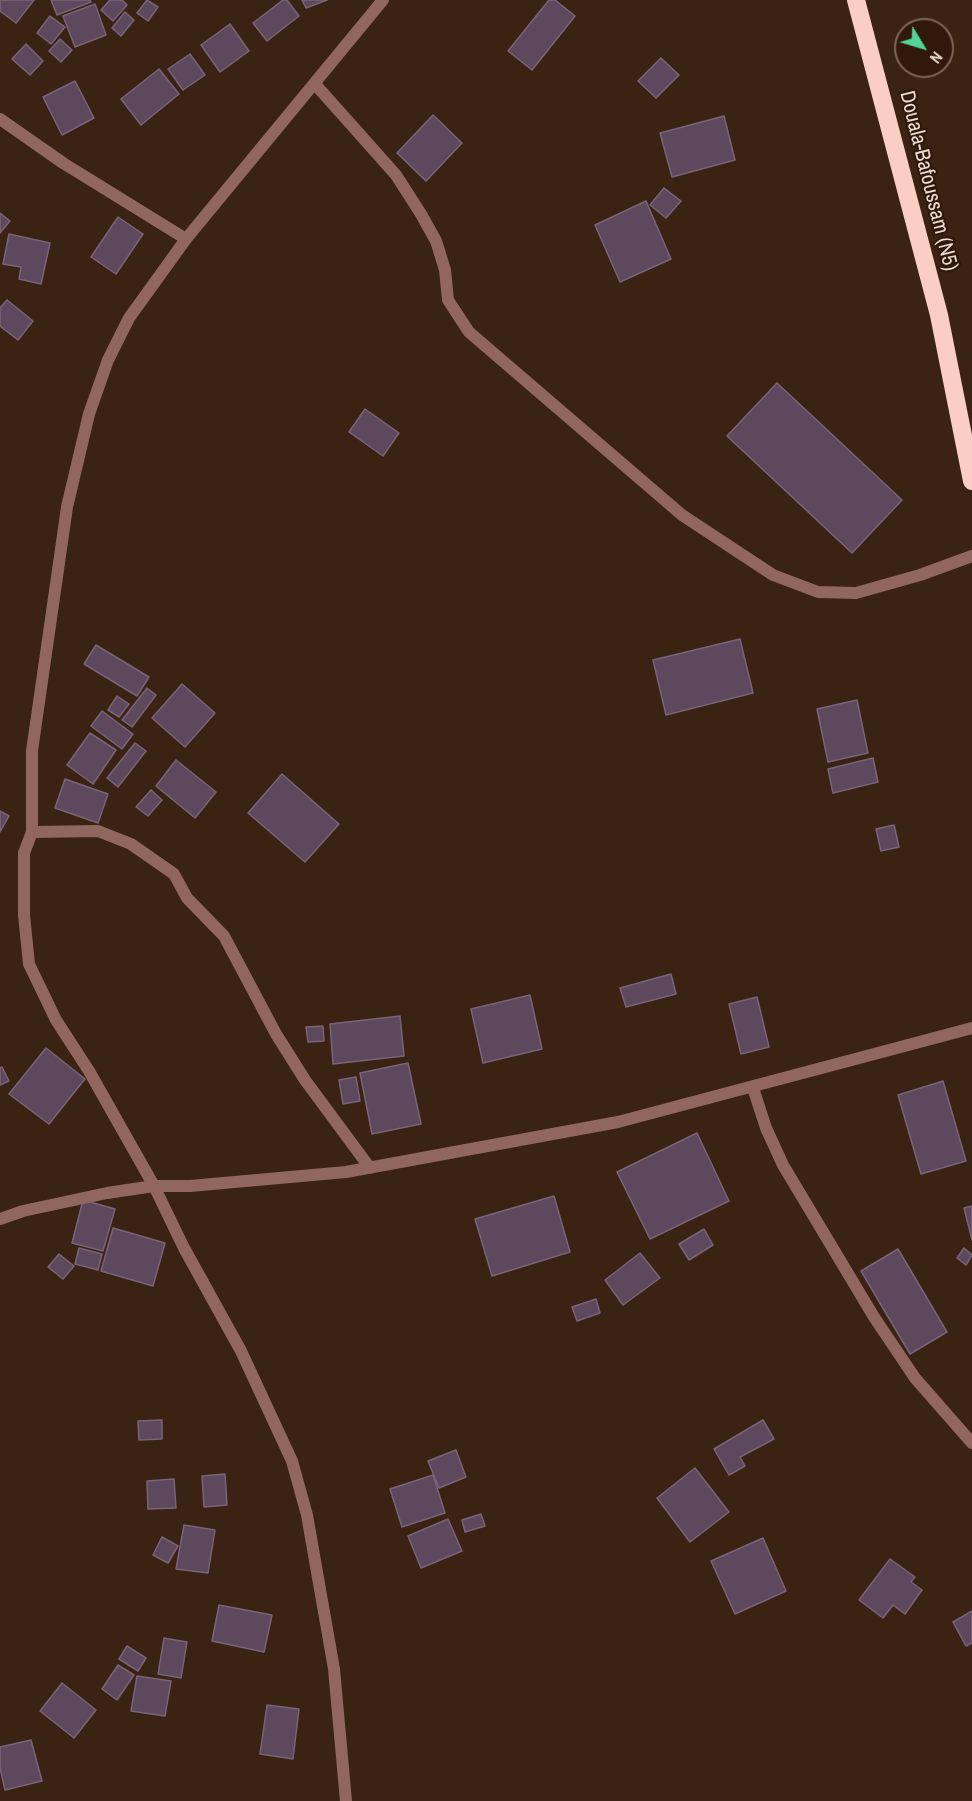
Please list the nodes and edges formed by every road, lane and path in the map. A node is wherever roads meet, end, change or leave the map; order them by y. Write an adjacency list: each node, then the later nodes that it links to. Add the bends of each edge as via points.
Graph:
1 (383, 0): 3 (street)
2 (856, 0): 6 (highway, Douala-Bafoussam (N5), via 939,315)
3 (315, 84): 5 (street); 7 (street, via 396,176 421,214 436,241 445,270 448,300 469,332 682,515 773,575 818,592 855,593)
4 (0, 119): 5 (street)
5 (186, 239): 8 (street, via 129,318 108,360 89,414 67,507 32,751)
6 (972, 481)
7 (972, 556)
8 (32, 832): 11 (street, via 98,831 131,844 174,874 187,898 224,936 276,1034); 12 (street, via 24,853 29,964 56,1020)
9 (972, 1028): 10 (street)
10 (753, 1088): 11 (street, via 618,1122); 14 (street, via 783,1165 874,1317 915,1378)
11 (370, 1168): 12 (street, via 289,1178)
12 (154, 1186): 13 (street, via 62,1202); 15 (street, via 183,1248 241,1351 292,1461 306,1515 334,1669)
13 (0, 1219)
14 (972, 1443)
15 (346, 1801)

